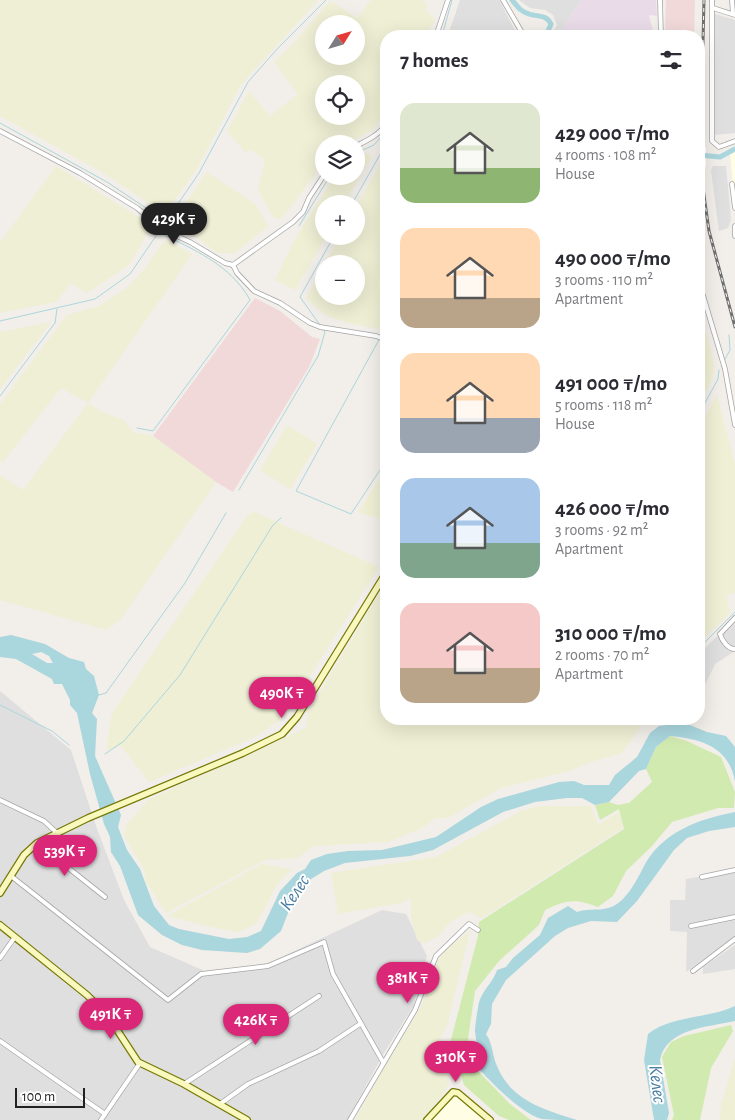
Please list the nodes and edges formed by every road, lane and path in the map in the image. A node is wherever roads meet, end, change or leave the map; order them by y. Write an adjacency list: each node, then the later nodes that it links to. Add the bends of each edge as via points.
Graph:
1 (448, 0): 8 (street)
2 (504, 0): 9 (street)
3 (660, 0): 10 (street)
4 (712, 0): 6 (street)
5 (732, 0): 7 (street)
6 (713, 8): 7 (street); 13 (street, via 712,141 721,147)
7 (734, 14)
8 (438, 30)
9 (521, 30)
10 (661, 30)
11 (0, 131): 20 (street, via 80,173 137,208 164,230 225,264)
12 (380, 132): 14 (street)
13 (735, 141)
14 (365, 142)
15 (732, 184): 17 (street)
16 (317, 185): 20 (street, via 303,212 293,222)
17 (735, 208)
18 (735, 226): 19 (street)
19 (735, 236)
20 (233, 265): 22 (street, via 254,291 310,323)
21 (705, 302): 23 (street, via 725,369)
22 (380, 338)
23 (735, 425)
24 (380, 583): 28 (street, via 297,717 282,734)
25 (735, 618): 26 (street, via 720,634 724,642)
26 (735, 649)
27 (0, 800): 28 (street, via 44,821)
28 (56, 832): 29 (street)
29 (37, 843): 31 (street); 34 (street)
30 (735, 870): 32 (street)
31 (10, 876): 33 (street); 44 (street, via 168,1000 201,974 268,966 324,942 333,974)
32 (702, 877)
33 (0, 893)
34 (105, 897)
35 (735, 917): 37 (street)
36 (0, 925): 39 (street)
37 (691, 926)
38 (478, 930): 46 (street, via 469,924 436,956 415,1010)
39 (15, 937): 41 (street); 47 (street, via 88,995 108,1016)
40 (735, 939): 42 (street)
41 (0, 958)
42 (693, 972)
43 (319, 996): 48 (street)
44 (360, 1024): 46 (street); 49 (street, via 319,1051 248,1084)
45 (0, 1041): 50 (street)
46 (383, 1062): 53 (street)
47 (140, 1063): 48 (street); 50 (street)
48 (184, 1084): 49 (street)
49 (220, 1104): 52 (street)
50 (105, 1114): 51 (street)
51 (101, 1120)
52 (247, 1120)
53 (350, 1120)
54 (427, 1120): 55 (street, via 453,1092)
55 (490, 1120)

